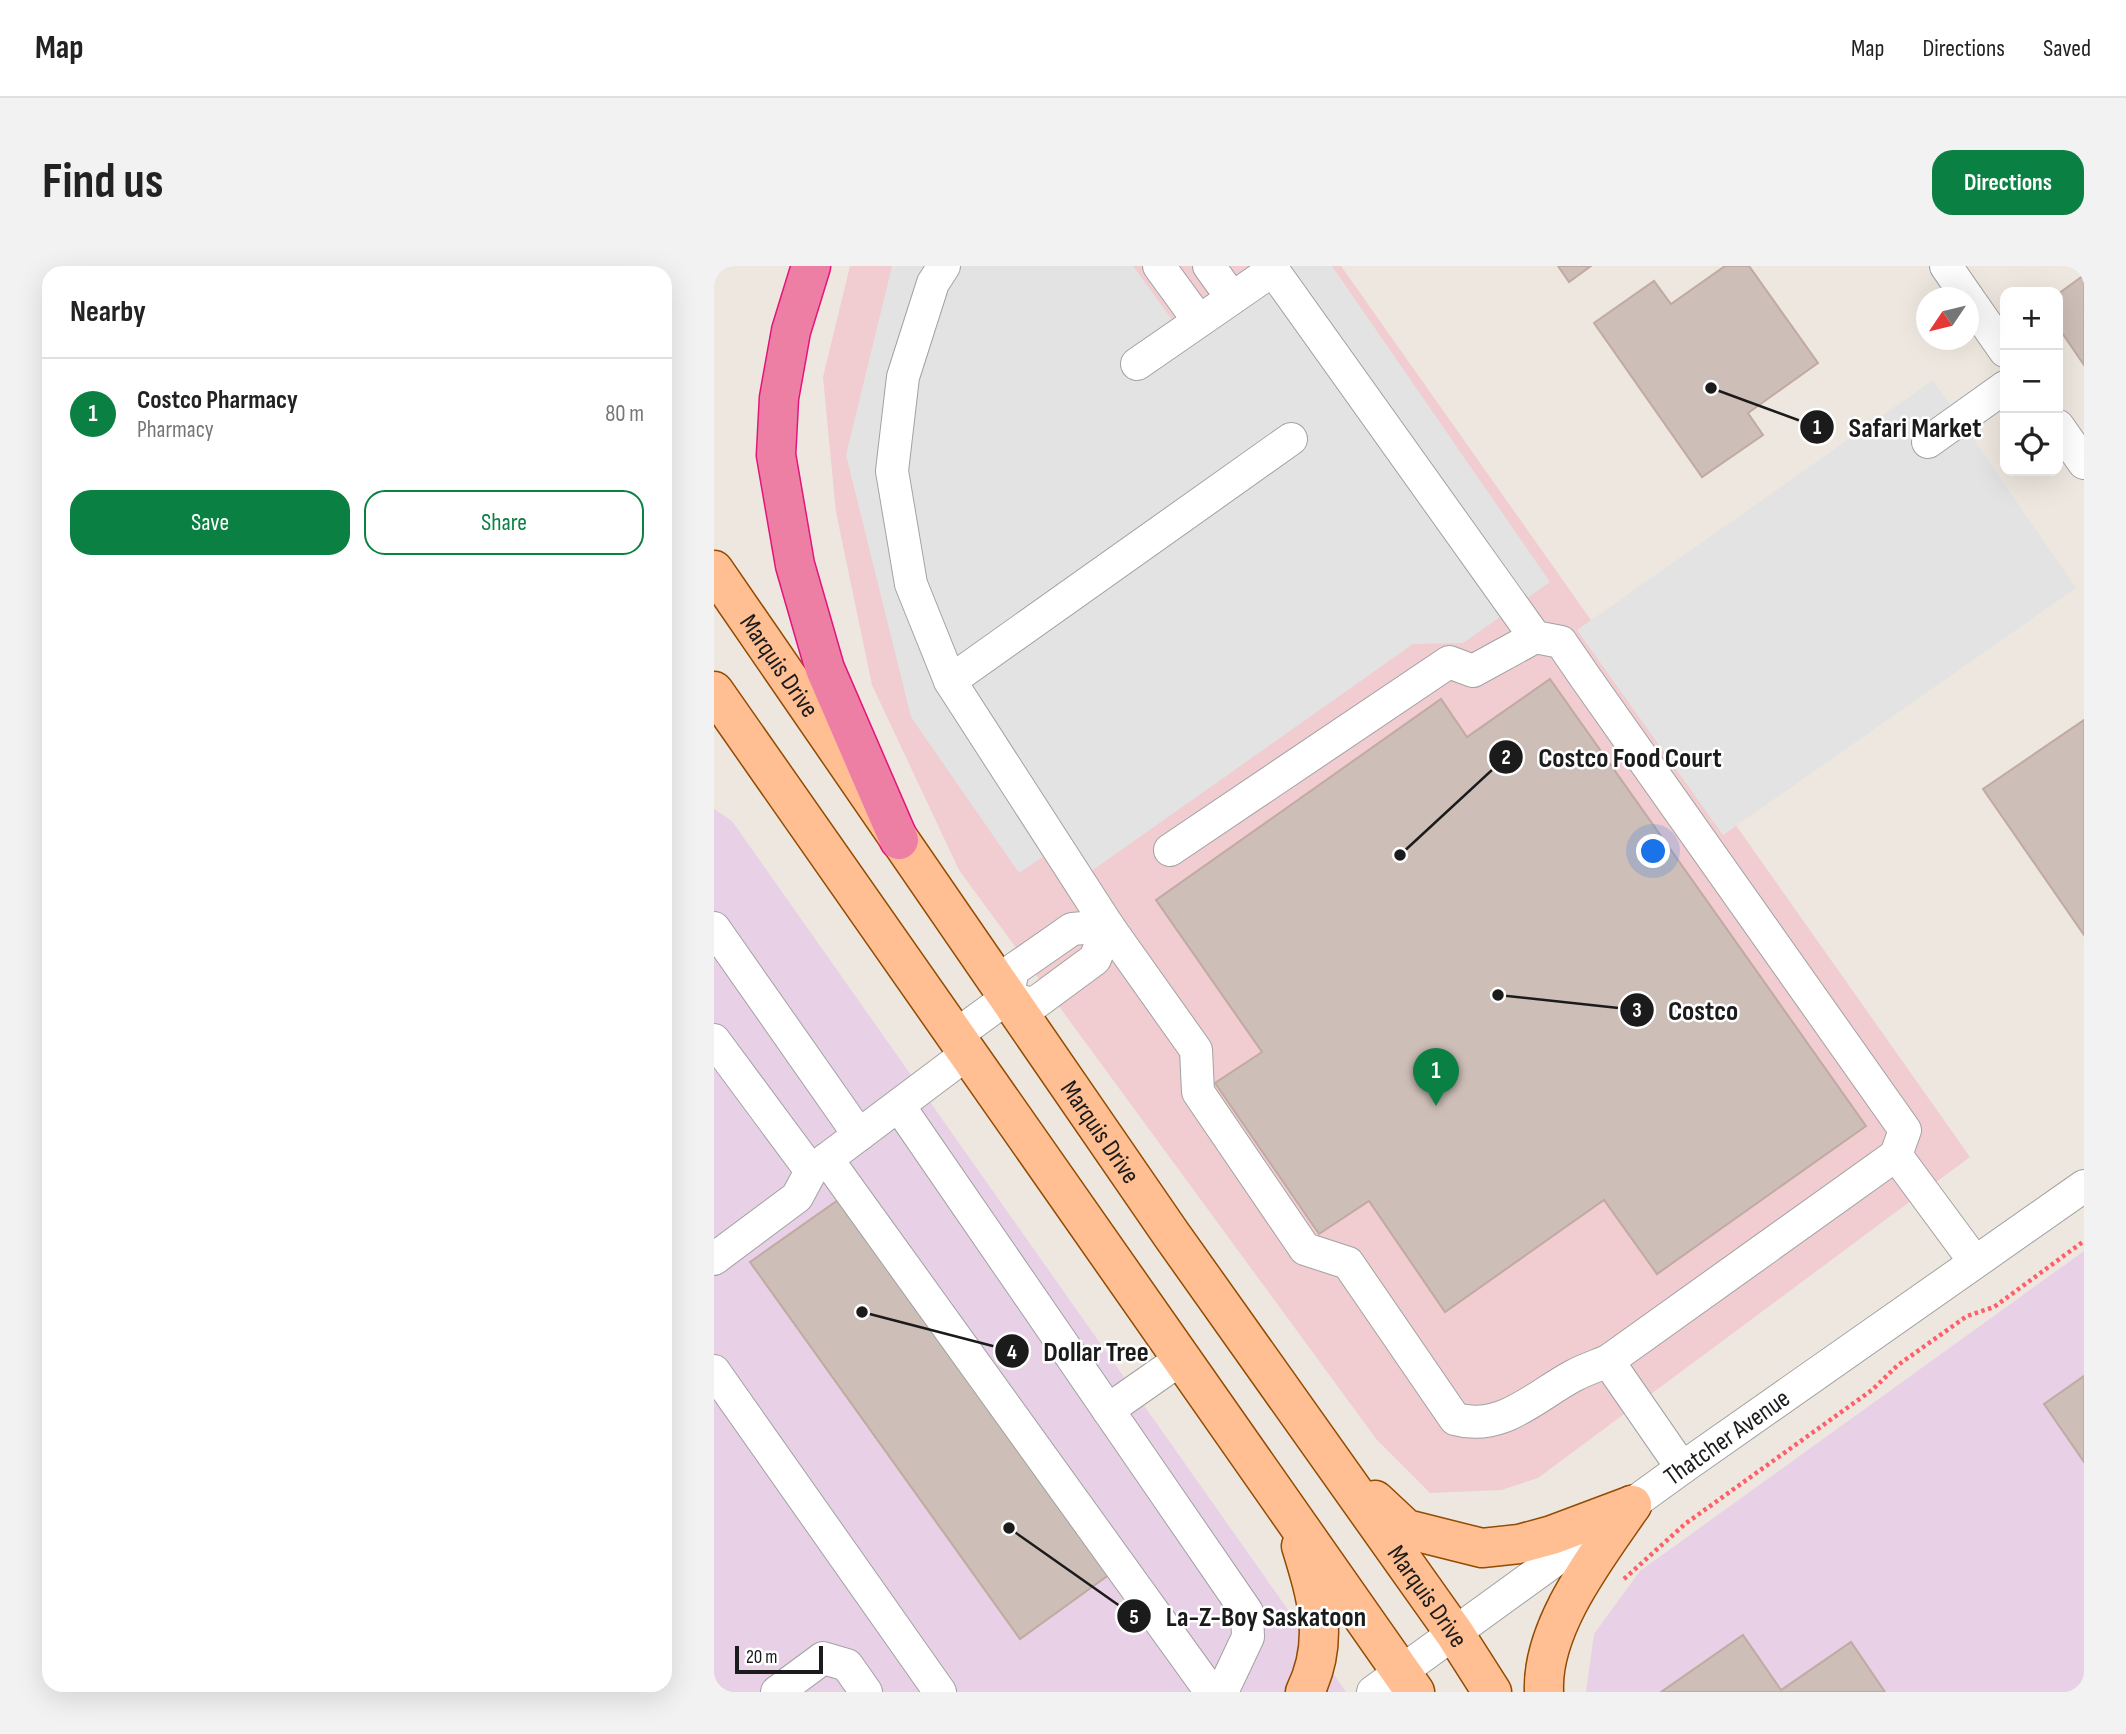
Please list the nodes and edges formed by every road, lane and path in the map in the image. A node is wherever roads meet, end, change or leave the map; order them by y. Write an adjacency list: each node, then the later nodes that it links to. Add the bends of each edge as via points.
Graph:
1 (811, 266): 21 (highway, via 784,371 776,455 795,565 825,669)
2 (944, 266): 19 (street, via 933,284 903,377 892,471 911,584)
3 (1159, 266): 7 (street)
4 (1180, 266): 7 (street)
5 (1209, 266): 7 (street)
6 (1946, 266): 8 (street)
7 (1244, 285): 11 (street); 18 (street)
8 (1960, 287)
9 (1979, 314): 10 (street)
10 (2004, 350)
11 (1138, 364)
12 (2000, 391): 15 (street)
13 (2063, 433): 16 (street)
14 (1291, 439): 19 (street)
15 (1928, 442)
16 (2084, 463)
17 (714, 570): 21 (main road, Marquis Drive)
18 (1535, 637): 22 (street, via 1473,671 1449,662); 30 (street, via 1561,642 1905,1130)
19 (950, 681): 23 (street)
20 (714, 691): 27 (main road)
21 (899, 840): 25 (main road, Marquis Drive)
22 (1170, 850)
23 (1108, 926): 25 (street, via 1095,959 1034,1004); 37 (street, via 1196,1049 1198,1092 1305,1250 1348,1263 1455,1419 1474,1424 1503,1417)
24 (714, 928): 29 (street)
25 (1007, 998): 27 (street); 40 (main road, Marquis Drive)
26 (714, 1040): 31 (street)
27 (962, 1044): 28 (street); 36 (main road)
28 (899, 1106): 29 (street); 39 (street)
29 (859, 1135): 31 (street)
30 (1896, 1155): 35 (street); 37 (street)
31 (819, 1165): 34 (street, via 797,1197); 50 (street)
32 (2084, 1186): 35 (street, Thatcher Avenue)
33 (2084, 1241): 44 (path, via 1994,1307 1967,1315 1898,1365 1872,1390 1685,1524)
34 (714, 1259)
35 (1975, 1262): 41 (street, Thatcher Avenue)
36 (1181, 1359): 39 (street); 43 (main road)
37 (1608, 1361): 41 (street)
38 (714, 1371): 49 (street)
39 (1108, 1410): 51 (street, via 1247,1612 1248,1637)
40 (1332, 1460): 42 (main road, via 1406,1529 1482,1548 1552,1535); 45 (main road, Marquis Drive)
41 (1682, 1468): 42 (street, Thatcher Avenue)
42 (1632, 1505): 45 (street, Thatcher Avenue); 54 (main road, via 1566,1610 1549,1651)
43 (1291, 1514): 46 (main road); 52 (main road, via 1315,1593 1319,1623 1320,1651)
44 (1620, 1583)
45 (1455, 1634): 46 (street, Thatcher Avenue); 53 (main road, Marquis Drive)
46 (1396, 1685)
47 (777, 1692): 48 (street, via 823,1658 847,1665)
48 (866, 1692)
49 (940, 1692)
50 (1211, 1692)
51 (1222, 1692)
52 (1305, 1692)
53 (1492, 1692)
54 (1544, 1692)

